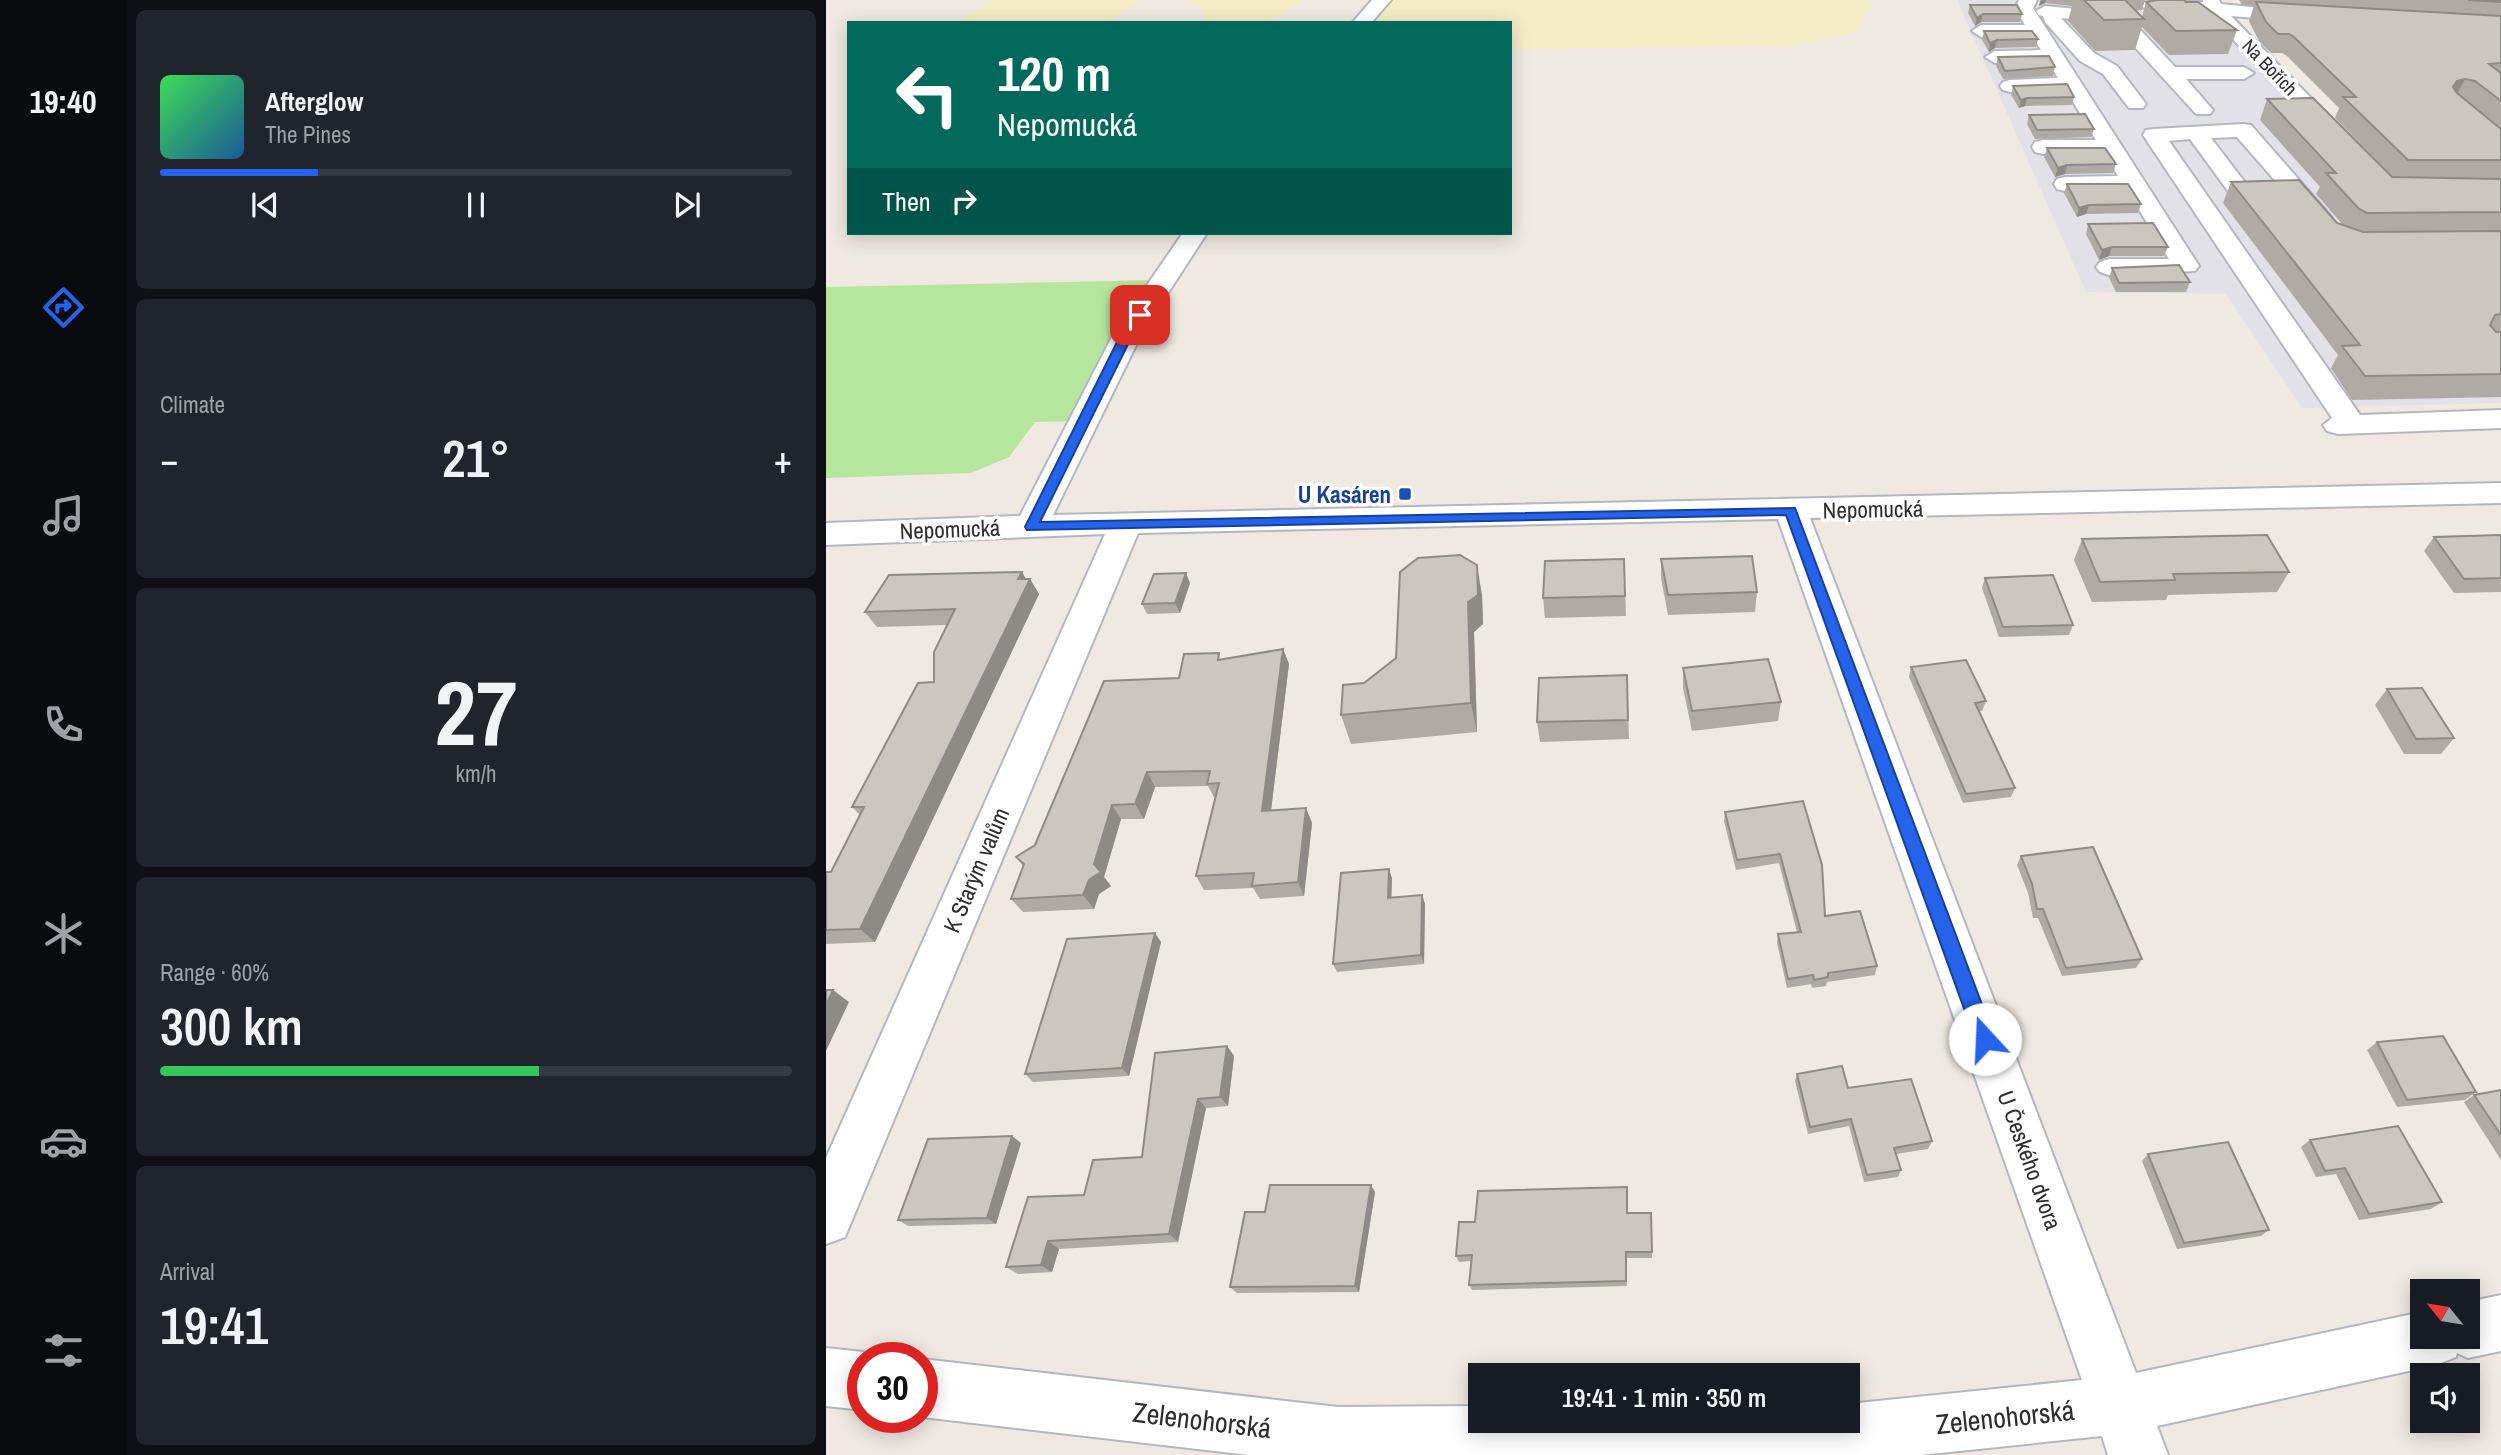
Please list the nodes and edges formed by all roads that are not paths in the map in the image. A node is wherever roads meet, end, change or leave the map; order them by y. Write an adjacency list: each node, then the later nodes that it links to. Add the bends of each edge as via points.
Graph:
1 (1382, 0): 6 (street)
2 (2021, 5): 7 (street)
3 (2213, 5): 4 (street, via 2212,13); 5 (street); 21 (street, Na Bořích)
4 (2120, 9): 11 (street); 15 (street, via 2045,11 2087,57 2110,70)
5 (2316, 18)
6 (1363, 21)
7 (2038, 30): 8 (street); 9 (street)
8 (1982, 31)
9 (2054, 56): 10 (street); 13 (street)
10 (1995, 57)
11 (2168, 73): 12 (street); 18 (street)
12 (2244, 73)
13 (2072, 84): 14 (street); 16 (street)
14 (2010, 86)
15 (2136, 104)
16 (2091, 114): 17 (street); 19 (street)
17 (2064, 115)
18 (2199, 121): 24 (street, via 2243,130); 25 (street); 26 (street, via 2154,135)
19 (2111, 146): 20 (street); 22 (street)
20 (2043, 147)
21 (2351, 151)
22 (2134, 183): 23 (street); 29 (street, via 2147,223 2186,266)
23 (2065, 184)
24 (2296, 192): 25 (street); 28 (street)
25 (2241, 193): 26 (street)
26 (2191, 194): 30 (street, via 2345,425)
27 (1194, 235): 34 (street, via 1128,332)
28 (2338, 238)
29 (2109, 267)
30 (2501, 419)
31 (2501, 493): 32 (street, Nepomucká)
32 (1791, 511): 33 (street, Nepomucká); 43 (street, U Českého dvora)
33 (1126, 523): 34 (street, Nepomucká); 36 (street, K Starým valům)
34 (1031, 527): 35 (street, Nepomucká)
35 (826, 534)
36 (826, 1218)
37 (2501, 1323): 38 (street)
38 (2480, 1327)
39 (2410, 1345): 43 (street, Zelenohorská)
40 (826, 1377): 41 (street)
41 (847, 1379)
42 (938, 1390): 44 (street, Zelenohorská, via 1338,1436)
43 (2129, 1430): 44 (street, Zelenohorská)
44 (1567, 1444)

